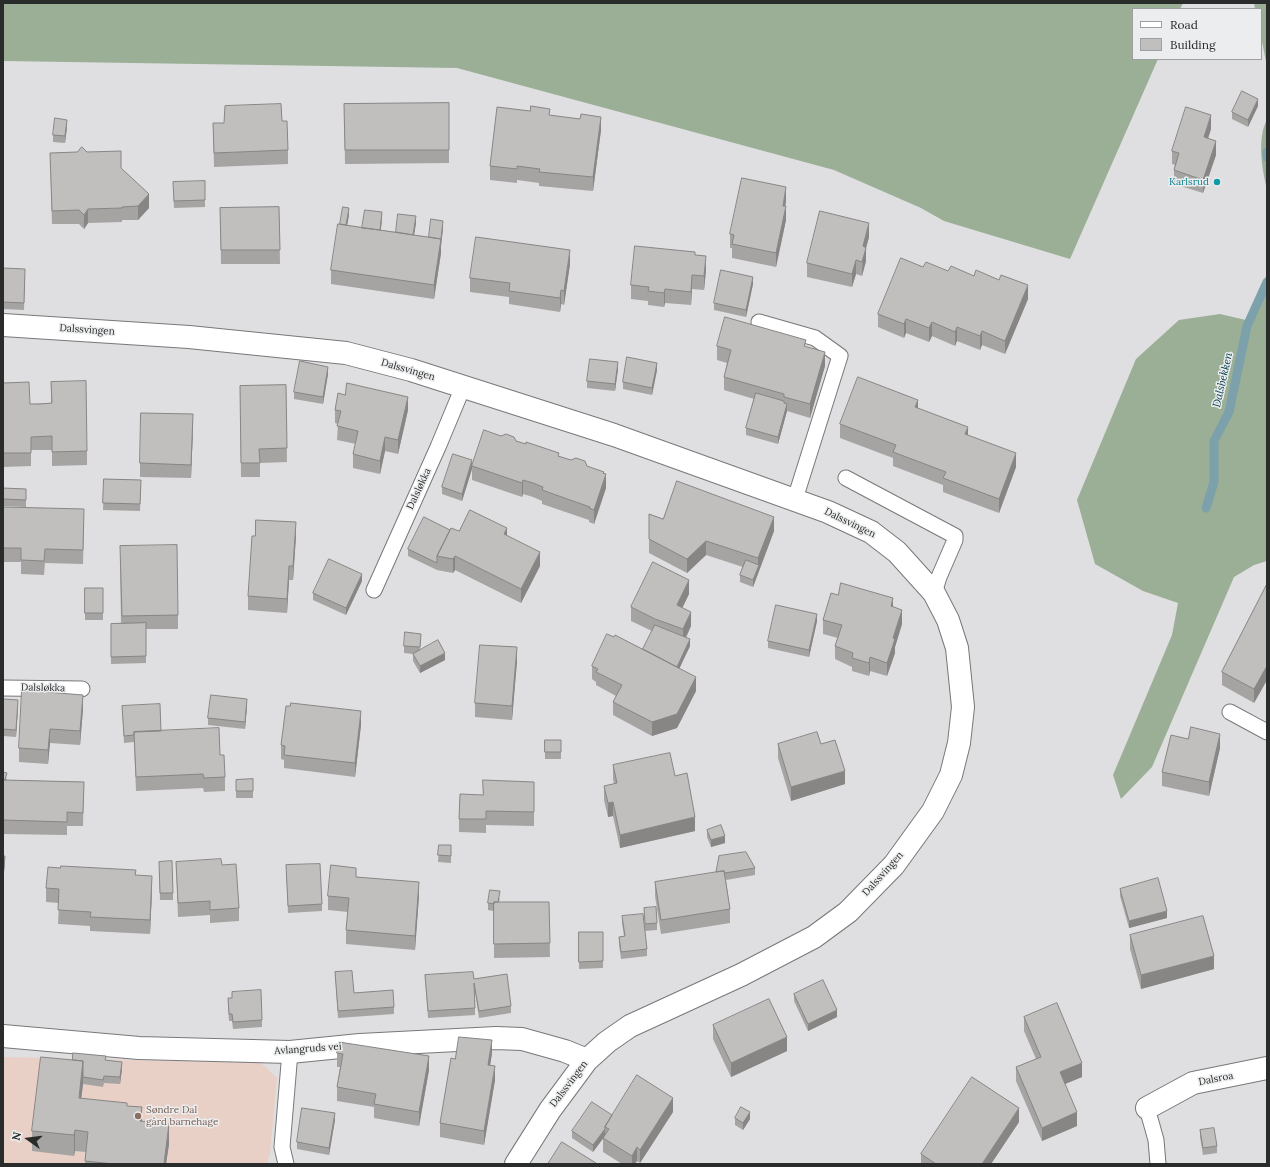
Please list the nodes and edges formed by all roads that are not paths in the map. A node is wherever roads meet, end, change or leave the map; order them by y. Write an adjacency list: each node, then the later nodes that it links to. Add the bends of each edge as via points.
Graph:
1 (759, 322): 5 (lane, via 815,338 840,356)
2 (3, 325): 3 (street, Dalssvingen, via 175,336 346,353)
3 (463, 387): 5 (street, Dalssvingen, via 614,435); 6 (lane, Dalsløkka)
4 (846, 478): 7 (lane, via 955,536)
5 (795, 499): 7 (street, Dalssvingen, via 871,532 897,552)
6 (374, 590)
7 (934, 593): 14 (street, Dalssvingen, via 948,620 958,648 962,707 959,743 951,775 933,811 894,865 848,912 814,937 630,1026)
8 (3, 688): 9 (lane, Dalsløkka)
9 (82, 689)
10 (1230, 712): 11 (lane)
11 (1267, 732)
12 (3, 1036): 13 (street, Avlangruds vei, via 139,1048)
13 (290, 1052): 14 (street, Avlangruds vei, via 360,1045 496,1038 522,1039); 17 (lane, via 282,1147)
14 (587, 1060): 18 (street, Dalssvingen, via 550,1110)
15 (1267, 1068): 16 (street, Dalsroa, via 1193,1084)
16 (1147, 1108): 19 (lane, via 1156,1140)
17 (286, 1164)
18 (516, 1164)
19 (1158, 1164)

